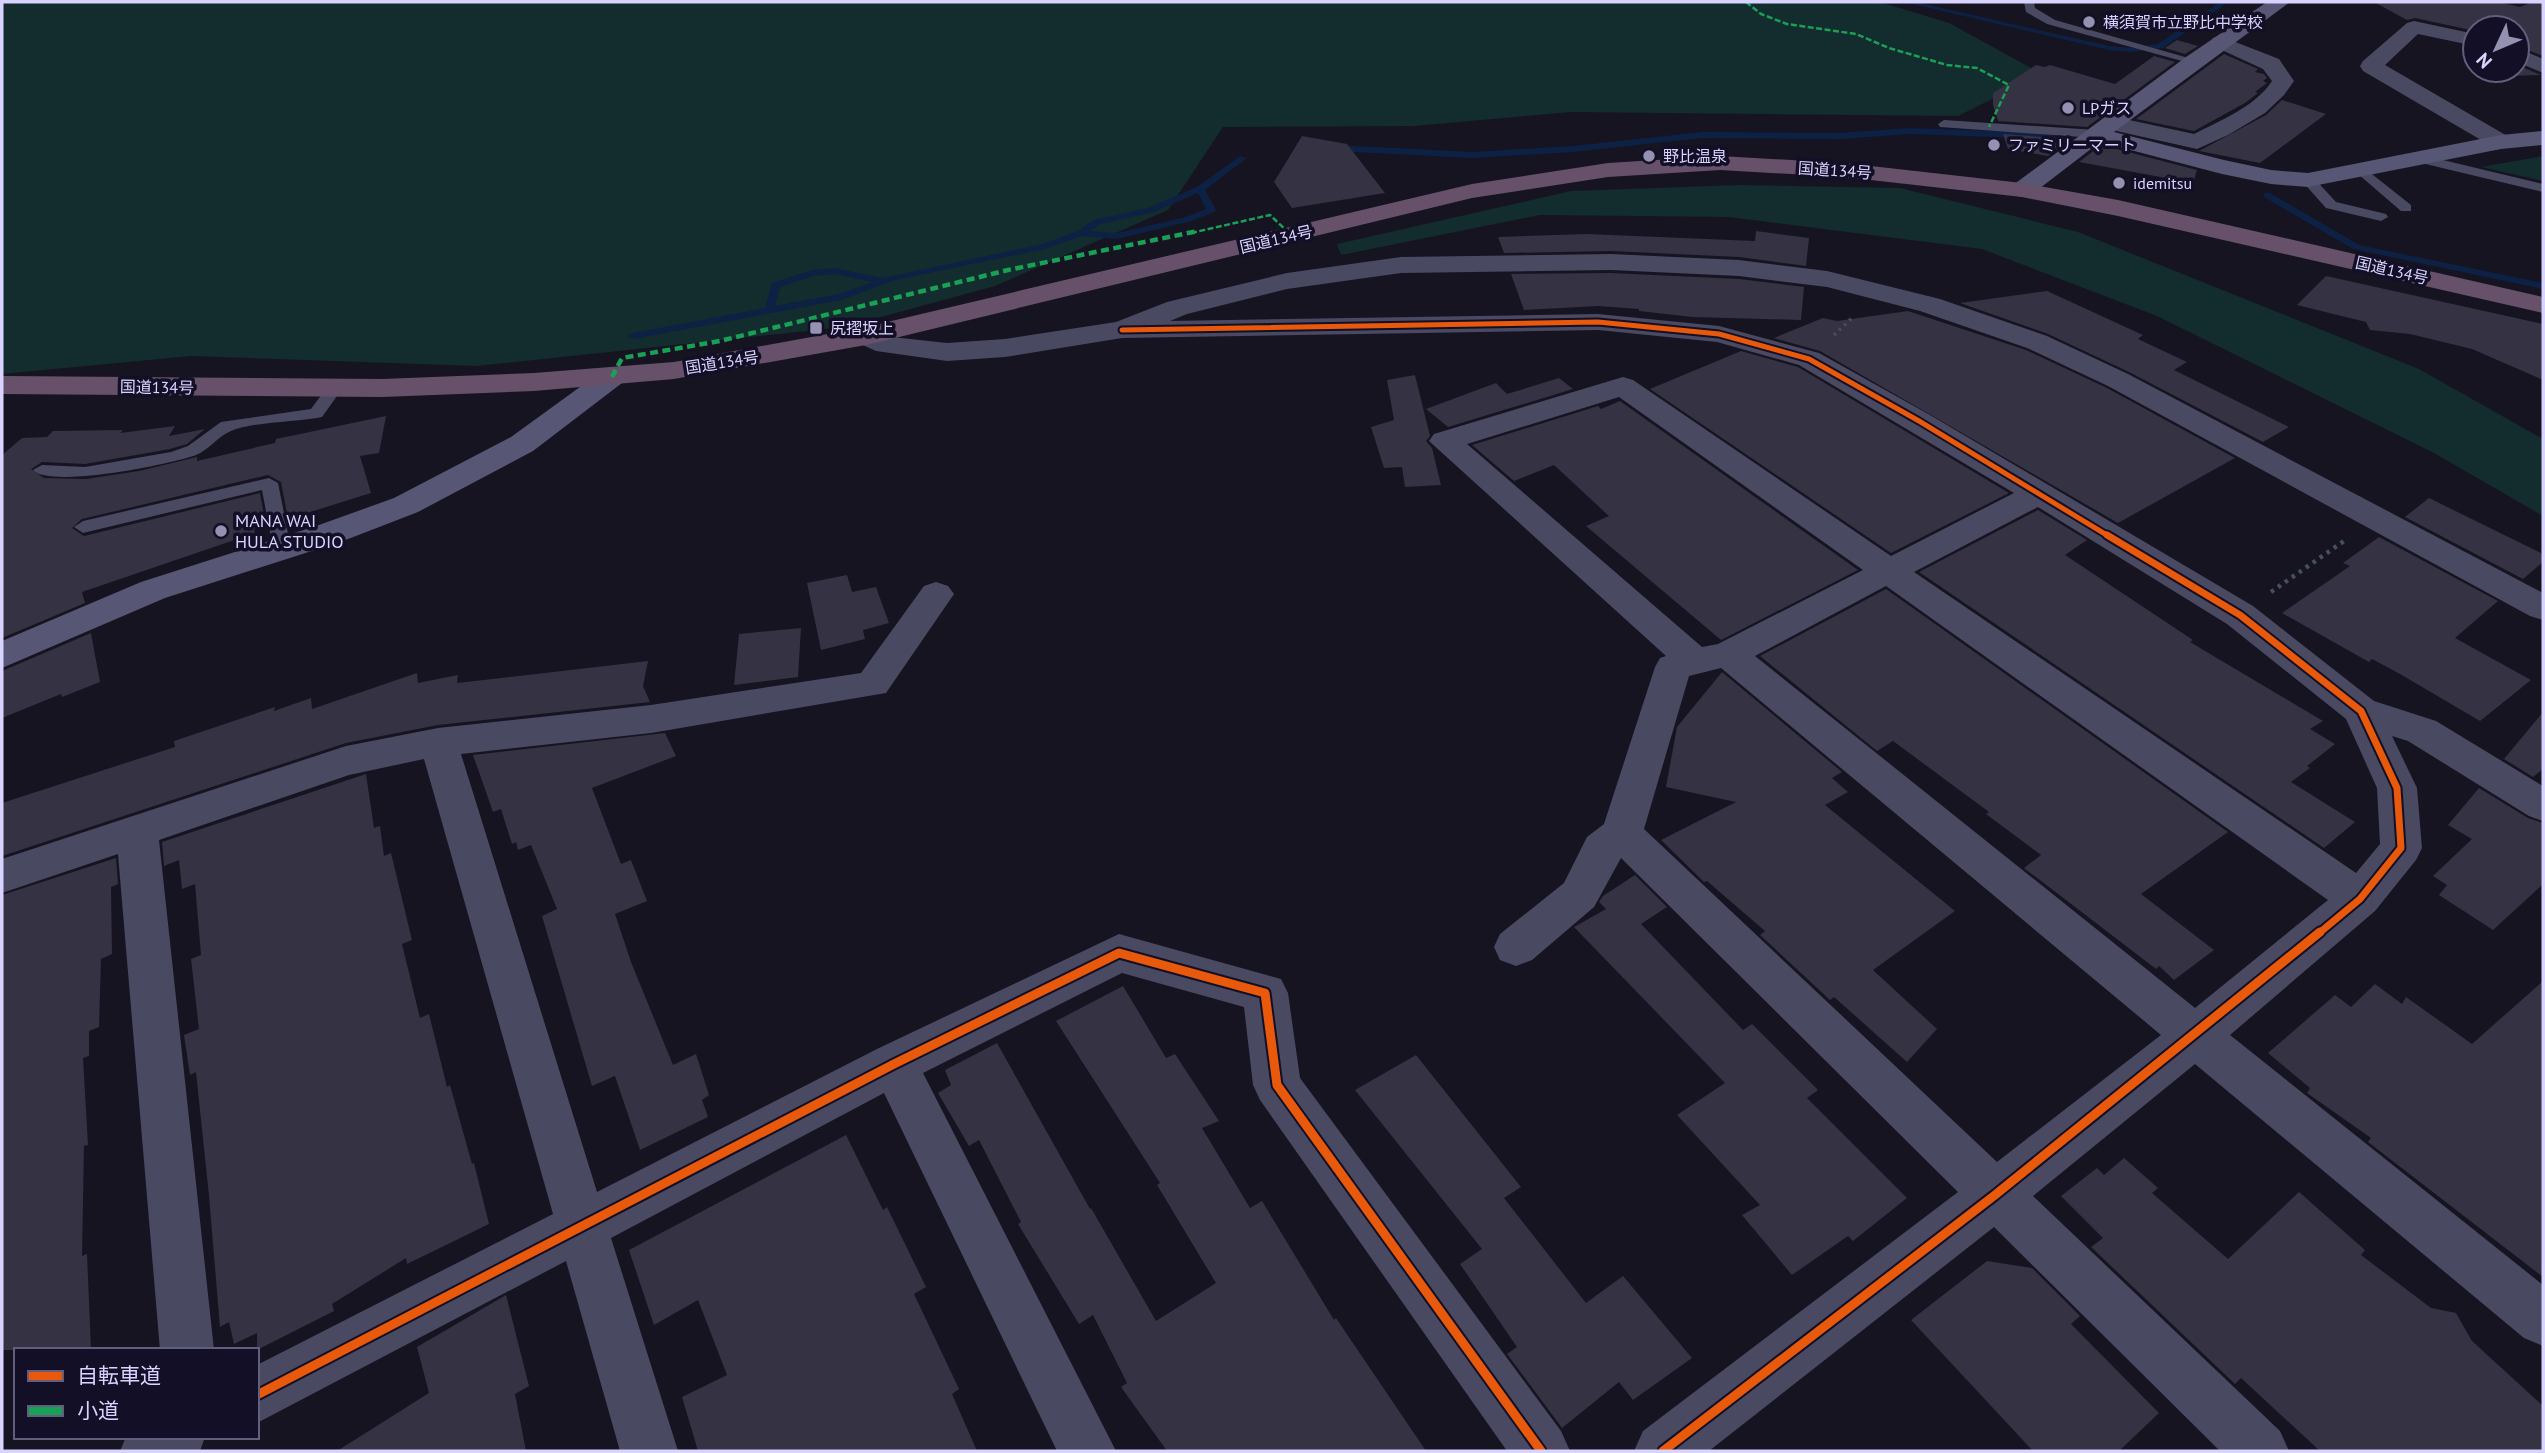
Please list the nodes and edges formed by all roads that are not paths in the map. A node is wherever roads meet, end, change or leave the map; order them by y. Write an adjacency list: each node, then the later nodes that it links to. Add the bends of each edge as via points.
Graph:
1 (2029, 2): 5 (lane, via 2030,10 2051,22)
2 (2280, 2): 4 (street)
3 (2461, 37): 9 (street, via 2414,27 2371,66)
4 (2220, 42): 5 (street); 7 (street, via 2271,64 2283,81 2278,92 2197,142)
5 (2193, 61): 7 (street)
6 (1944, 124): 7 (lane)
7 (2103, 129): 12 (street, via 2222,167); 14 (street)
8 (2543, 138): 9 (street)
9 (2501, 142): 10 (street)
10 (2422, 159): 11 (street); 13 (lane)
11 (2363, 171): 12 (street); 15 (lane)
12 (2308, 180): 16 (lane, via 2331,205)
13 (2543, 188)
14 (2022, 190): 17 (highway, 国道134号); 19 (highway, 国道134号, via 1844,170 1720,163 1608,170 1472,191)
15 (2406, 208)
16 (2381, 217)
17 (2543, 305)
18 (1122, 330): 19 (street, via 947,352 886,345); 24 (street, via 1598,321 1719,334 1809,359); 29 (street, via 1177,308 1287,281 1401,265 1611,262 1739,268 1827,279 1930,305 2037,342 2118,380)
19 (866, 336): 20 (highway, 国道134号)
20 (612, 377): 22 (highway, 国道134号); 26 (street, via 522,444 406,505)
21 (2, 385): 22 (highway, 国道134号)
22 (334, 389): 23 (lane, via 316,413 227,426 194,450 174,457 85,472)
23 (42, 470)
24 (2039, 493): 27 (street); 32 (street, via 2240,615)
25 (83, 527): 26 (lane, via 269,483)
26 (282, 548): 30 (street, via 153,590)
27 (1886, 571): 31 (street); 31 (street, via 1623,386 1445,441); 38 (street)
28 (936, 594): 33 (street, via 873,684 652,719)
29 (2543, 608)
30 (2, 655)
31 (1712, 658): 36 (street, via 1673,667); 40 (street)
32 (2361, 711): 34 (street, via 2422,731); 38 (street, via 2397,788 2401,848)
33 (438, 742): 35 (street, via 346,761); 43 (street)
34 (2543, 806)
35 (137, 831): 37 (street); 45 (street)
36 (1622, 833): 39 (street, via 1602,849 1579,895); 42 (street)
37 (2, 876)
38 (2360, 898): 40 (street)
39 (1516, 947)
40 (2196, 1035): 42 (street); 44 (street)
41 (894, 1064): 43 (street); 50 (street); 51 (street, via 1119,953 1265,993 1277,1085)
42 (1995, 1195): 52 (street); 53 (street)
43 (582, 1226): 46 (street); 49 (street)
44 (2543, 1319)
45 (187, 1348)
46 (259, 1394)
47 (173, 1439): 48 (street)
48 (149, 1451)
49 (649, 1451)
50 (1087, 1451)
51 (1541, 1451)
52 (1663, 1451)
53 (2260, 1451)

